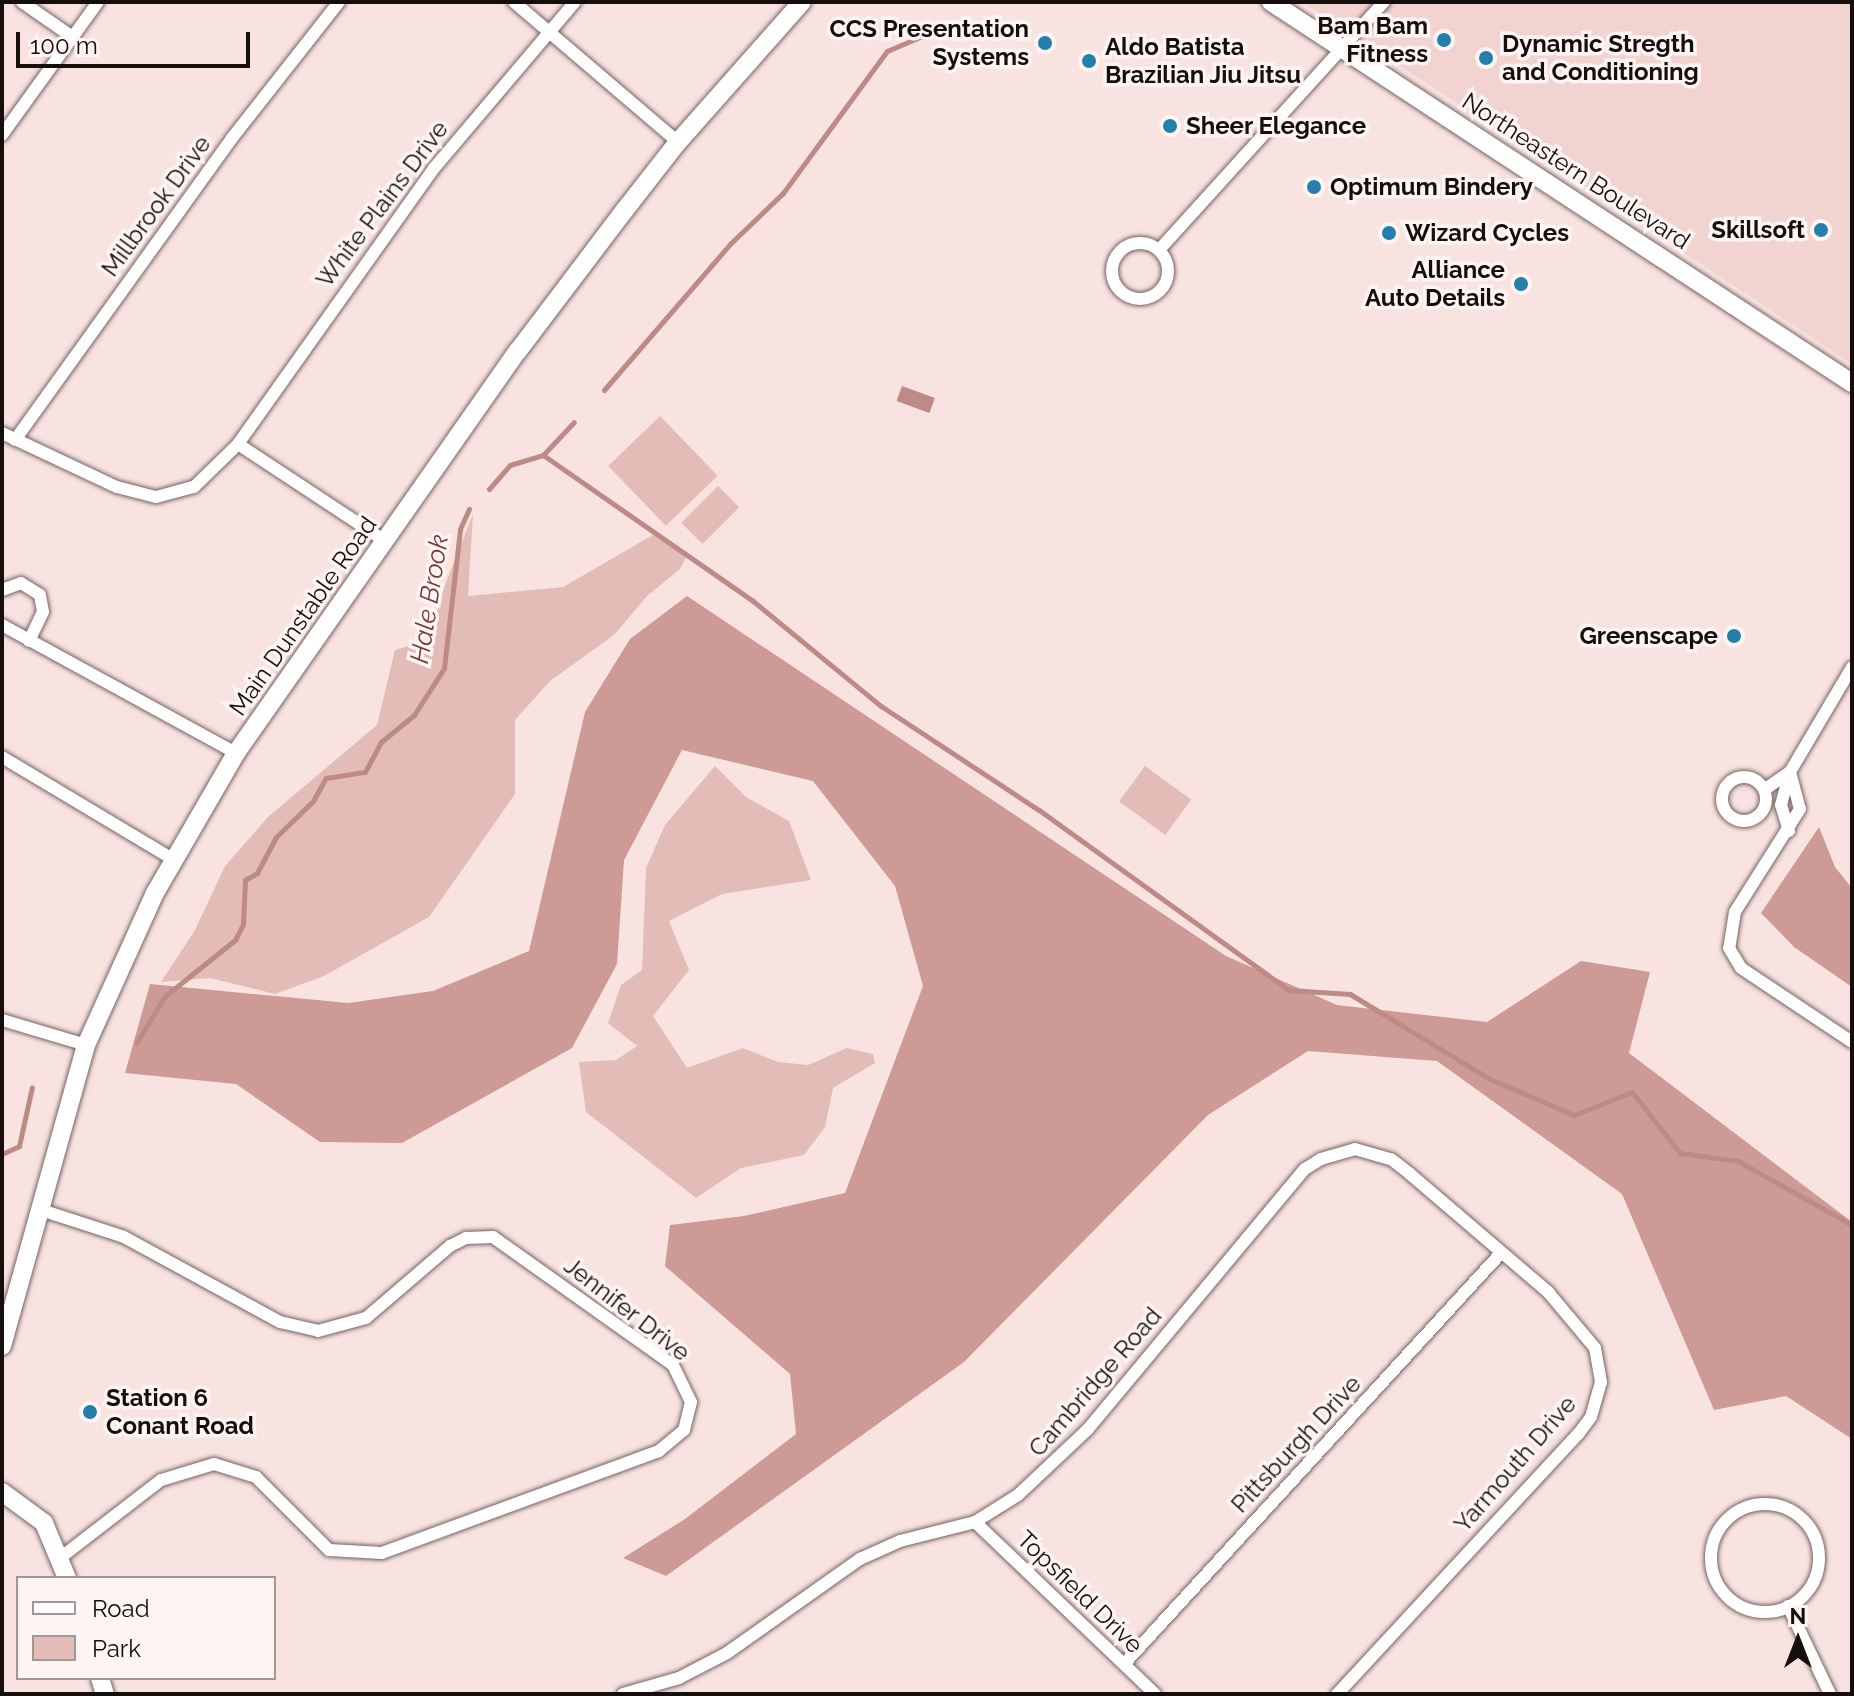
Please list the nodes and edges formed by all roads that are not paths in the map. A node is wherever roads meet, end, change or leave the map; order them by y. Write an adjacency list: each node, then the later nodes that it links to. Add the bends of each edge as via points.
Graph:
1 (22, 2): 10 (street)
2 (98, 2): 10 (street)
3 (339, 2): 17 (street, Millbrook Drive, via 232,138)
4 (514, 2): 9 (street)
5 (575, 2): 9 (street, White Plains Drive)
6 (802, 2): 13 (main road, Main Dunstable Road)
7 (1271, 2): 11 (main road, Northeastern Boulevard)
8 (1384, 2): 11 (street)
9 (549, 33): 13 (street); 18 (street, White Plains Drive, via 416,192)
10 (71, 36): 12 (street)
11 (1343, 49): 14 (street); 15 (main road, Northeastern Boulevard)
12 (2, 135)
13 (678, 142): 19 (main road, Main Dunstable Road, via 518,351)
14 (1159, 250): 14 (street, via 1140,243 1119,253 1112,275 1124,293 1143,298 1161,289 1168,271)
15 (1852, 383)
16 (2, 433): 17 (street, White Plains Drive)
17 (15, 440): 18 (street, White Plains Drive, via 117,487 156,497 194,487)
18 (238, 444): 19 (street)
19 (385, 541): 24 (main road, Main Dunstable Road)
20 (2, 590): 22 (street, via 21,583 40,595 43,612)
21 (2, 625): 22 (street)
22 (29, 641): 24 (street)
23 (1852, 667): 26 (street)
24 (236, 753): 29 (main road, Main Dunstable Road)
25 (2, 757): 29 (street)
26 (1790, 772): 27 (street); 28 (street, via 1781,805); 28 (street, via 1800,809)
27 (1764, 790)
28 (1789, 831): 31 (street, via 1735,912 1729,948 1741,968)
29 (174, 860): 32 (main road, Main Dunstable Road)
30 (2, 1020): 32 (street)
31 (1852, 1042)
32 (86, 1045): 33 (main road, Main Dunstable Road)
33 (38, 1209): 35 (main road, Main Dunstable Road); 38 (street, Jennifer Drive, via 124,1237 280,1322 318,1331 366,1318 450,1246 466,1238 493,1237 673,1365 691,1402 684,1430 659,1451 382,1553 329,1550 270,1487 244,1470 214,1464 161,1480)
34 (1501, 1253): 37 (street, Cambridge Road, via 1391,1159 1355,1149 1321,1159 1274,1203 1060,1459); 41 (street, Pittsburgh Drive); 44 (street, Yarmouth Drive, via 1586,1334 1600,1365 1598,1400 1578,1434)
35 (2, 1346)
36 (2, 1492): 38 (main road, via 44,1523)
37 (975, 1522): 41 (street, Topsfield Drive); 42 (street, Cambridge Road, via 900,1541 860,1559 727,1653 679,1678)
38 (60, 1558): 39 (main road)
39 (66, 1576)
40 (1788, 1606): 40 (street, via 1816,1575 1819,1558 1813,1533 1780,1506 1738,1511 1718,1530 1711,1547 1716,1583 1743,1607 1761,1612); 45 (street)
41 (1124, 1664): 43 (street, Topsfield Drive)
42 (623, 1694)
43 (1155, 1694)
44 (1337, 1694)
45 (1830, 1694)

